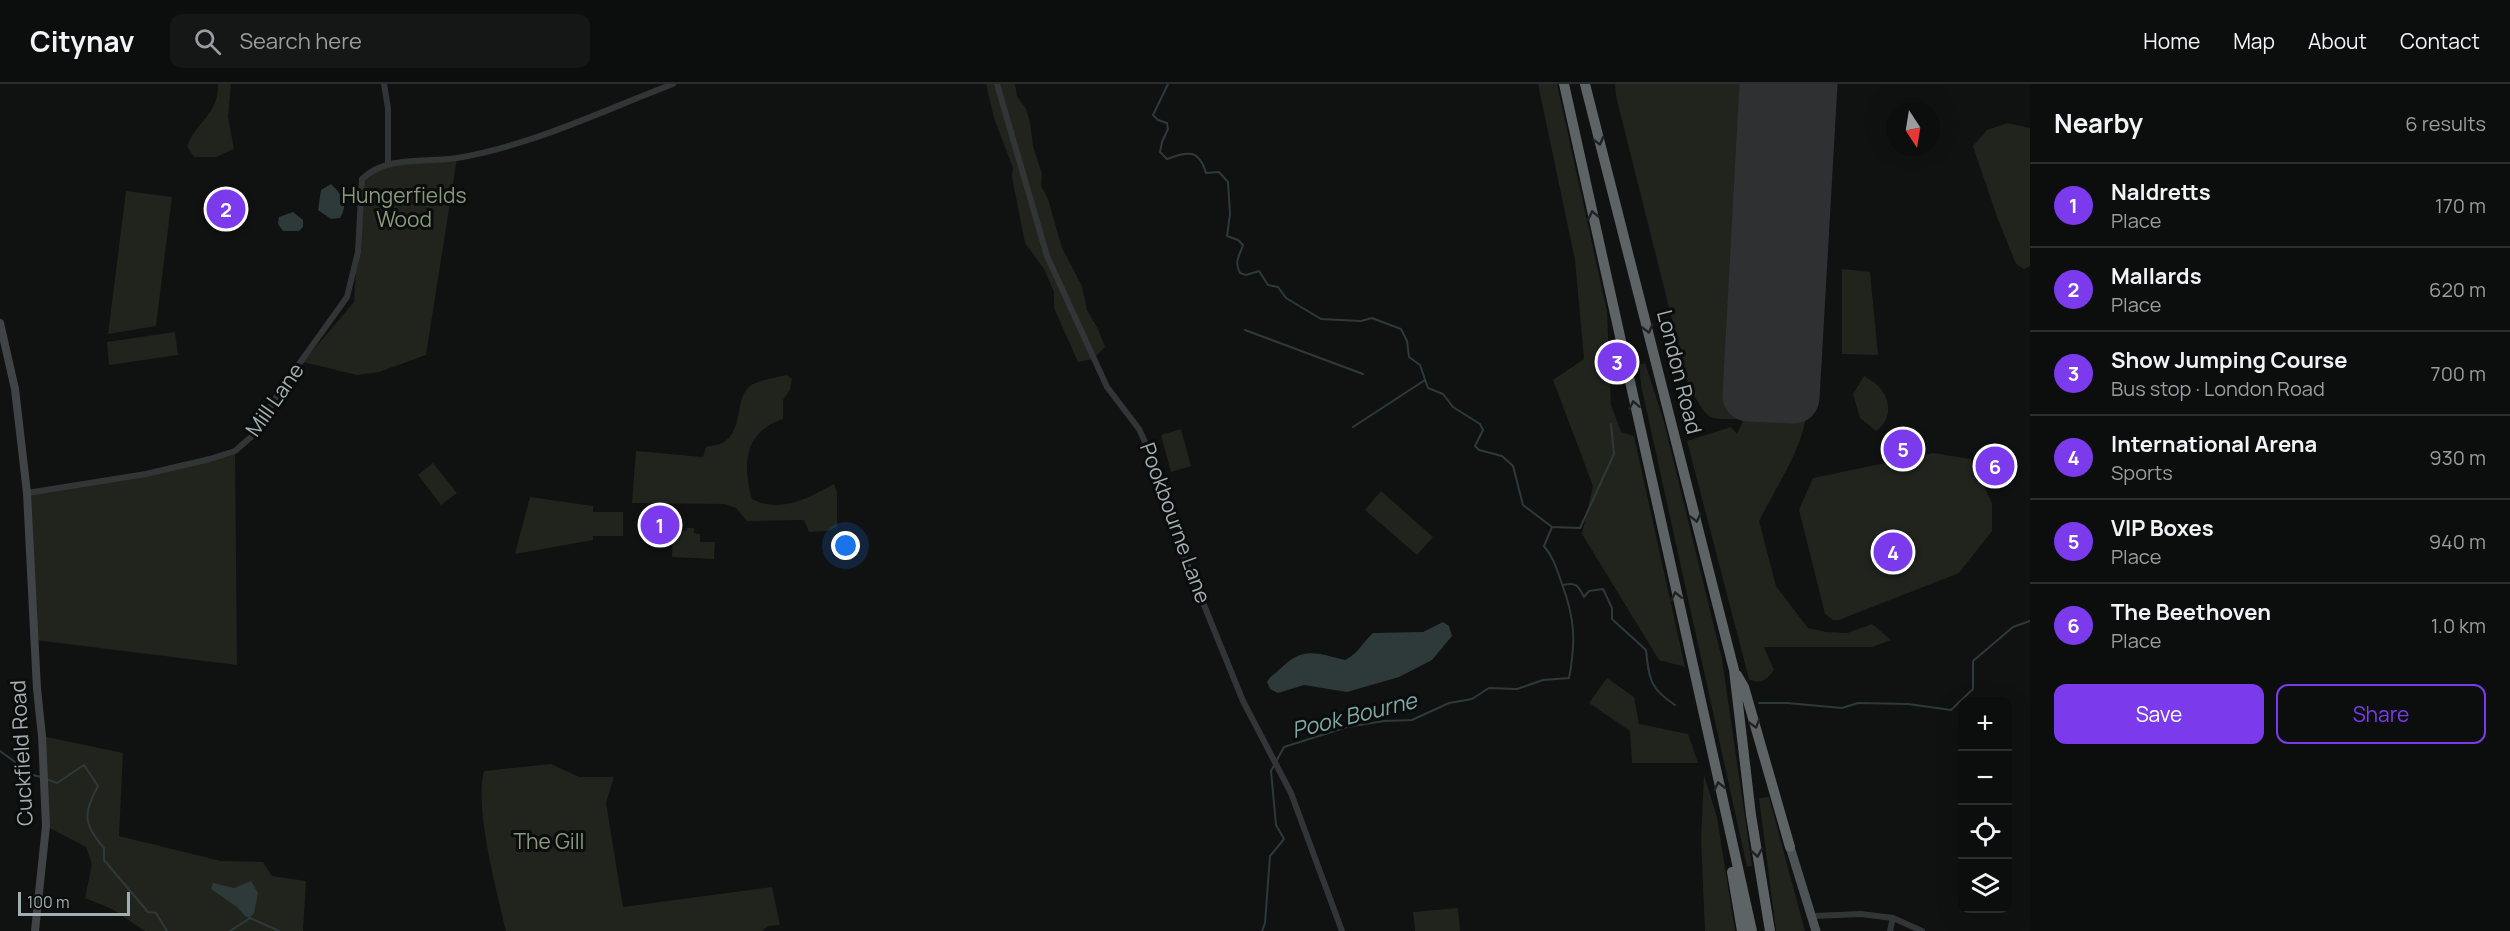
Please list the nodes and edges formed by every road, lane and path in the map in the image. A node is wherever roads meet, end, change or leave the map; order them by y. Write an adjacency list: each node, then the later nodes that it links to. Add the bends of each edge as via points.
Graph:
1 (384, 84): 6 (street)
2 (673, 84): 6 (street, via 520,144 457,158)
3 (997, 84): 15 (street, Pookbourne Lane, via 1047,256 1107,387 1139,429 1160,475 1180,546 1243,701 1291,793)
4 (1564, 84): 10 (highway, one-way to 4)
5 (1585, 84): 9 (highway, London Road, one-way to 9)
6 (388, 164): 8 (street, Mill Lane, via 371,170 362,179 357,252 347,297 251,437 235,451 210,459 146,474)
7 (0, 323): 8 (street, Cuckfield Road, via 15,389)
8 (27, 493): 14 (street, Cuckfield Road, via 46,826)
9 (1734, 670): 11 (highway, one-way to 11, via 1744,687); 18 (highway, one-way to 18)
10 (1732, 843): 16 (highway, via 1730,861); 17 (highway)
11 (1790, 847): 12 (main road)
12 (1813, 916): 13 (street, via 1861,914); 19 (main road)
13 (1893, 918): 20 (street); 21 (street)
14 (35, 931)
15 (1342, 931)
16 (1742, 931)
17 (1752, 931)
18 (1770, 931)
19 (1816, 931)
20 (1890, 931)
21 (1922, 931)

